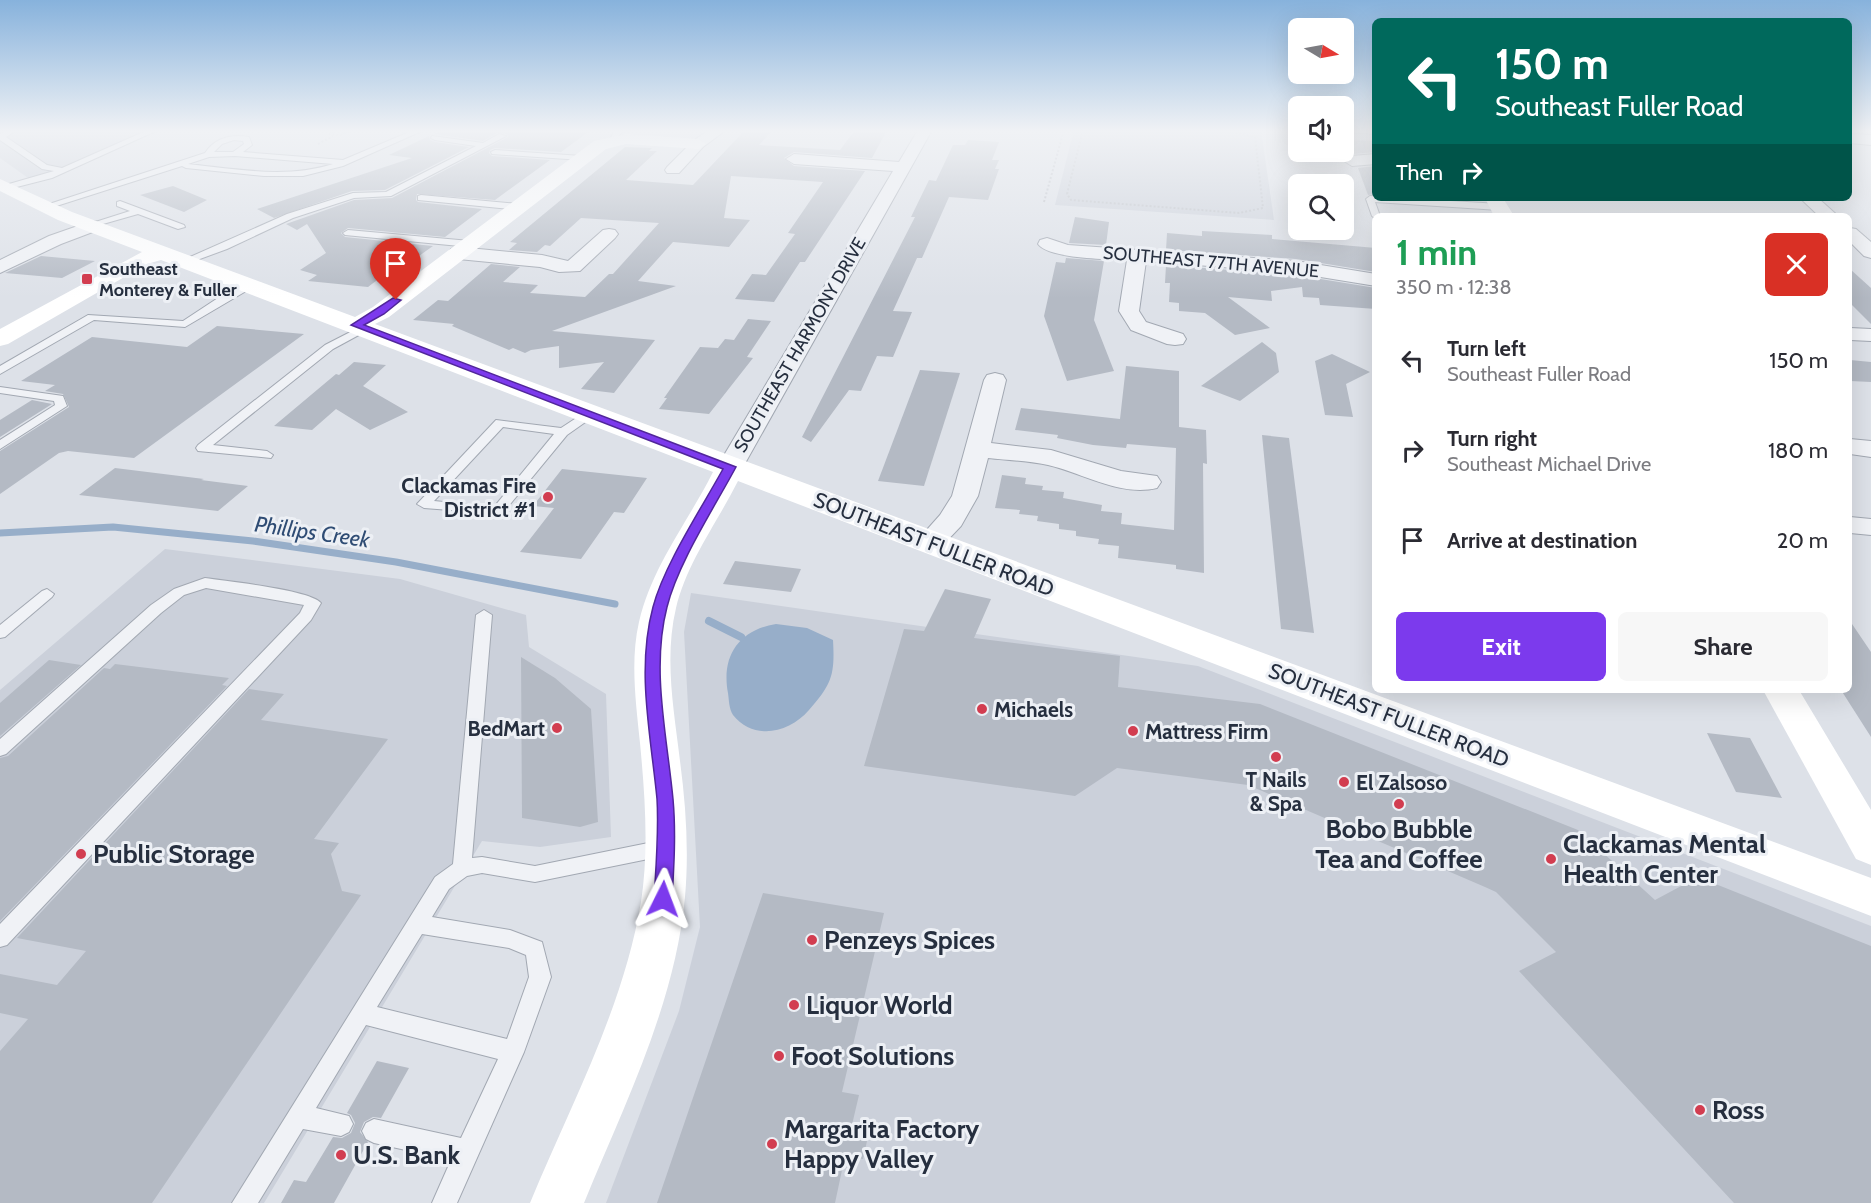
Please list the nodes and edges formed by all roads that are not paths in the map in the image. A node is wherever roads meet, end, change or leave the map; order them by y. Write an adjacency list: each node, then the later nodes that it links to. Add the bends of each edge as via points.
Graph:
1 (110, 186): 11 (lane)
2 (403, 186): 27 (lane, via 388,194 352,196 300,213)
3 (546, 186): 12 (street)
4 (891, 186): 46 (street, SOUTHEAST HARMONY DRIVE)
5 (4, 190): 11 (street, SOUTHEAST FULLER ROAD)
6 (421, 198): 12 (lane)
7 (1372, 199): 15 (lane)
8 (1402, 201): 13 (lane)
9 (1812, 201): 16 (street)
10 (120, 204): 14 (lane)
11 (44, 207): 17 (street, SOUTHEAST FULLER ROAD)
12 (519, 207): 23 (street)
13 (1499, 207)
14 (138, 211): 17 (lane); 18 (lane)
15 (1375, 213)
16 (1826, 213)
17 (92, 226): 24 (street, SOUTHEAST FULLER ROAD); 28 (street)
18 (182, 227)
19 (348, 233): 23 (lane)
20 (609, 234): 23 (street, via 573,267)
21 (1852, 235): 25 (street)
22 (1047, 244): 26 (street, SOUTHEAST 77TH AVENUE)
23 (464, 248): 31 (street)
24 (163, 252): 27 (street, SOUTHEAST FULLER ROAD); 34 (street, via 140,260)
25 (1871, 252)
26 (1137, 255): 29 (street, SOUTHEAST 77TH AVENUE, via 1296,267); 35 (street, via 1129,311 1138,326)
27 (186, 261): 30 (street, SOUTHEAST FULLER ROAD)
28 (0, 267)
29 (1372, 279)
30 (250, 285): 31 (street, SOUTHEAST FULLER ROAD); 36 (lane, via 185,324 92,316)
31 (360, 327): 39 (street, SOUTHEAST FULLER ROAD); 45 (lane, via 202,448)
32 (1852, 334): 33 (street)
33 (1871, 335)
34 (0, 339)
35 (1175, 339)
36 (0, 371)
37 (995, 380): 43 (street)
38 (0, 390): 41 (lane, via 59,398 61,406)
39 (590, 413): 40 (lane); 46 (street, SOUTHEAST FULLER ROAD)
40 (563, 432): 40 (lane, via 497,511 424,504 500,423)
41 (0, 445)
42 (1852, 447): 44 (street)
43 (978, 449): 47 (street, via 1051,458 1118,479); 50 (street, via 960,507)
44 (1871, 449)
45 (267, 454)
46 (730, 467): 50 (street, SOUTHEAST FULLER ROAD); 57 (street, via 674,572 656,625 652,673)
47 (1148, 482)
48 (1852, 525): 49 (street)
49 (1871, 527)
50 (930, 542): 59 (street, SOUTHEAST FULLER ROAD)
51 (46, 594): 53 (lane)
52 (484, 615): 58 (lane)
53 (0, 633)
54 (1783, 693): 56 (street)
55 (0, 749): 61 (lane, via 179,592 205,583 313,603 306,616)
56 (1871, 847)
57 (666, 848): 58 (lane, via 535,874 482,865); 70 (street, via 657,938 643,988)
58 (462, 868): 60 (lane, via 442,883)
59 (1871, 897)
60 (416, 924): 62 (lane); 63 (lane, via 510,939 535,949 540,977)
61 (0, 938)
62 (361, 1013): 63 (lane); 64 (lane)
63 (513, 1052): 67 (lane)
64 (298, 1116): 65 (lane); 68 (lane)
65 (341, 1124)
66 (374, 1131): 67 (lane)
67 (469, 1152): 69 (lane)
68 (244, 1203)
69 (444, 1203)
70 (557, 1203)

